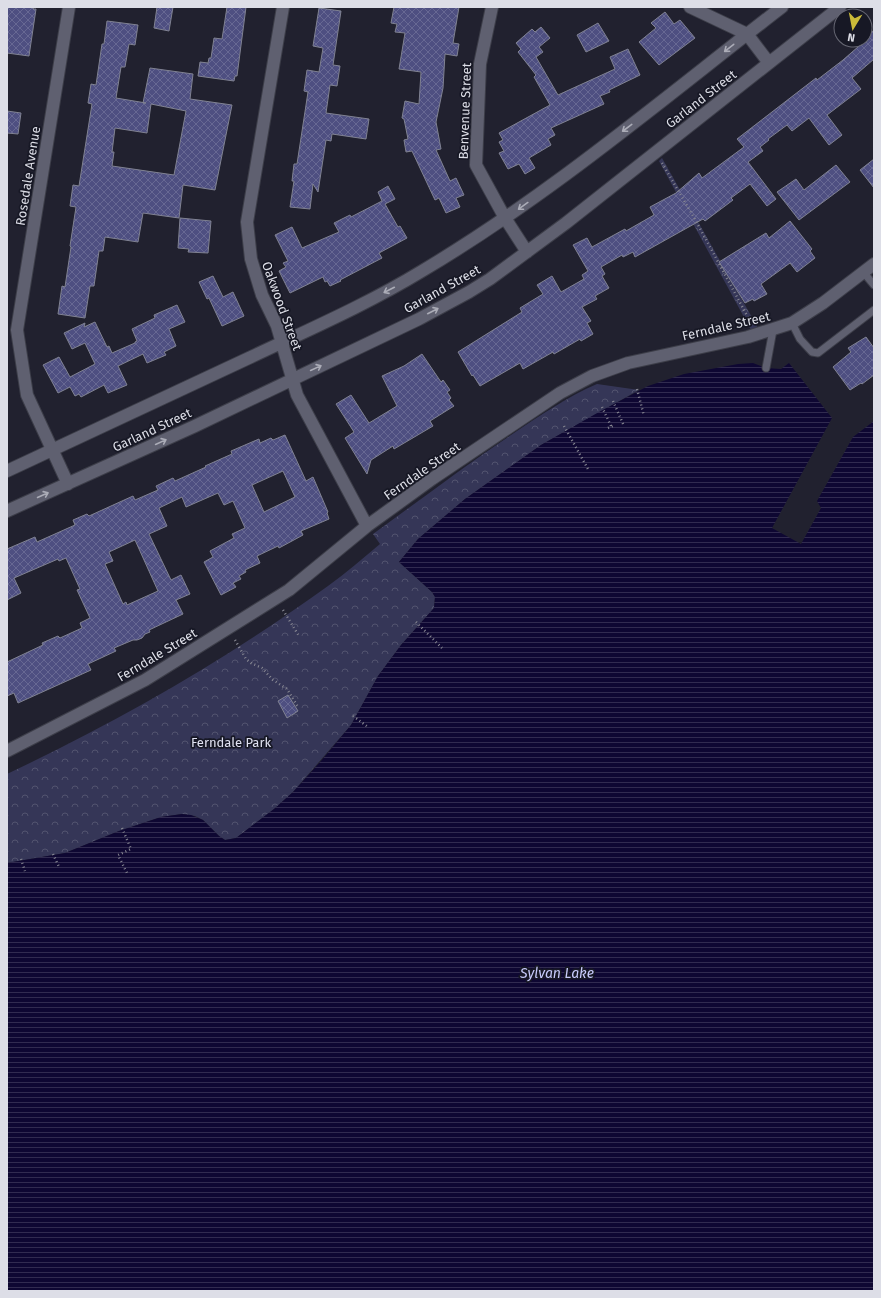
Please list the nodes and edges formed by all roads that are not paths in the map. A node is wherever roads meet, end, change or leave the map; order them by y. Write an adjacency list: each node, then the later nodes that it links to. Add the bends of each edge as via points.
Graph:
1 (69, 7): 20 (street, Rosedale Avenue, via 17,330 27,395)
2 (283, 7): 17 (street, Oakwood Street, via 247,222 251,259 262,295)
3 (492, 7): 9 (street, Benvenue Street, via 480,64 476,165)
4 (690, 7): 7 (street)
5 (782, 7): 7 (street, Garland Street)
6 (840, 7): 8 (street, Garland Street)
7 (747, 34): 8 (street); 9 (street, Garland Street, one-way to 9, via 632,124)
8 (769, 63): 10 (street, Garland Street)
9 (505, 218): 10 (street, Benvenue Street); 17 (street, Garland Street, one-way to 17, via 397,286)
10 (527, 252): 19 (street, Garland Street, one-way to 10, via 457,299)
11 (874, 264): 12 (street, Ferndale Street)
12 (864, 273): 13 (lane); 15 (street, Ferndale Street)
13 (874, 284)
14 (874, 311): 15 (lane, via 818,353 812,352 800,339)
15 (792, 323): 16 (street, Ferndale Street)
16 (773, 330): 18 (lane); 24 (street, Ferndale Street, via 628,363 592,376 560,393)
17 (282, 342): 19 (street, Oakwood Street); 20 (street, Garland Street)
18 (766, 368)
19 (293, 379): 22 (street, Garland Street, one-way to 19); 24 (street, Oakwood Street, via 297,395)
20 (53, 450): 21 (street, Garland Street); 22 (street, Rosedale Avenue)
21 (7, 471)
22 (68, 484): 23 (street, Garland Street, one-way to 22)
23 (7, 511)
24 (367, 526): 25 (street, Ferndale Street, via 289,590 152,676)
25 (7, 750)

